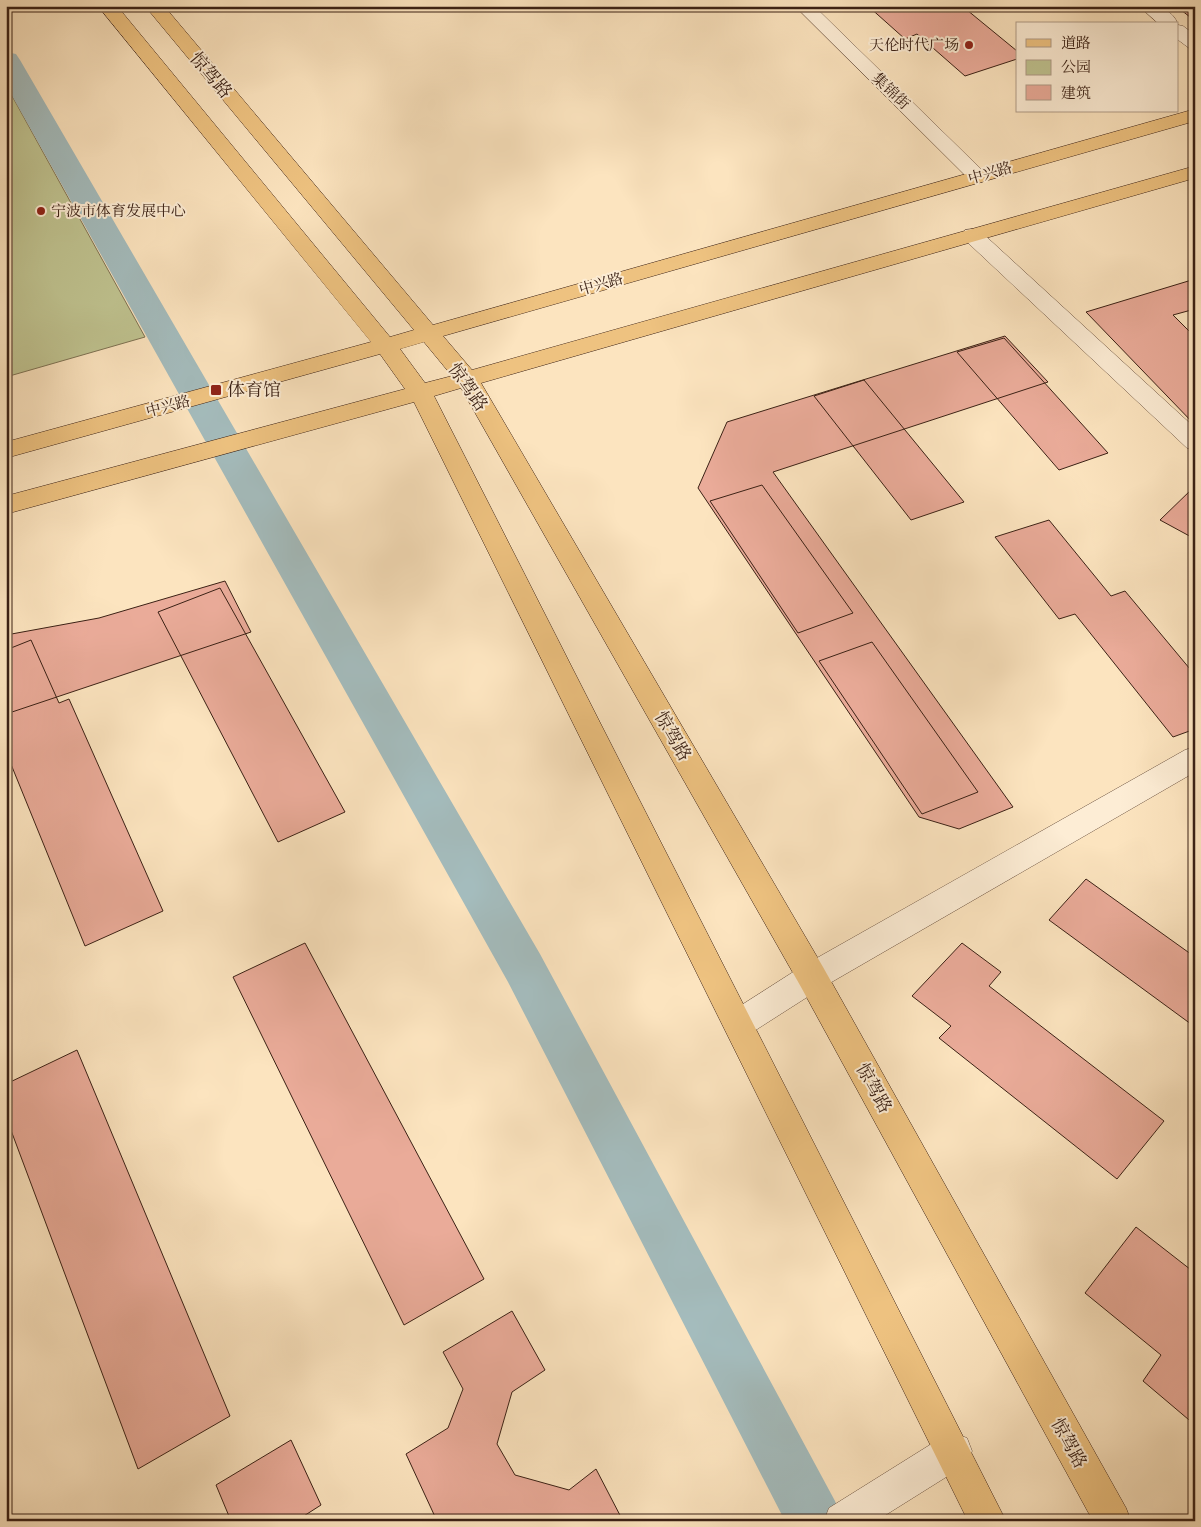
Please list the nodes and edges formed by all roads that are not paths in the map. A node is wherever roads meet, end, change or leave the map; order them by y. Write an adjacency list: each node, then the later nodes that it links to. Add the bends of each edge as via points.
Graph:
1 (107, 6): 13 (main road, 惊驾路)
2 (154, 6): 12 (main road, 惊驾路)
3 (804, 6): 10 (street, 集锦街)
4 (1148, 6): 5 (street)
5 (1168, 22)
6 (1178, 31): 7 (street)
7 (1195, 44)
8 (1195, 115): 10 (main road, 中兴路)
9 (1195, 172): 11 (main road)
10 (978, 177): 12 (main road, 中兴路)
11 (972, 235): 14 (main road); 16 (street)
12 (427, 333): 13 (main road, 中兴路); 14 (main road, 惊驾路)
13 (385, 345): 15 (main road, 惊驾路); 17 (main road, 中兴路)
14 (467, 379): 15 (main road); 20 (main road, 惊驾路)
15 (420, 392): 18 (main road); 21 (main road, 惊驾路)
16 (1195, 442)
17 (6, 450)
18 (6, 505)
19 (1195, 758): 20 (street)
20 (812, 976): 21 (street); 25 (main road, 惊驾路)
21 (740, 1023): 22 (main road, 惊驾路)
22 (954, 1451): 23 (street); 24 (main road, 惊驾路)
23 (842, 1521)
24 (988, 1521)
25 (1112, 1521)

